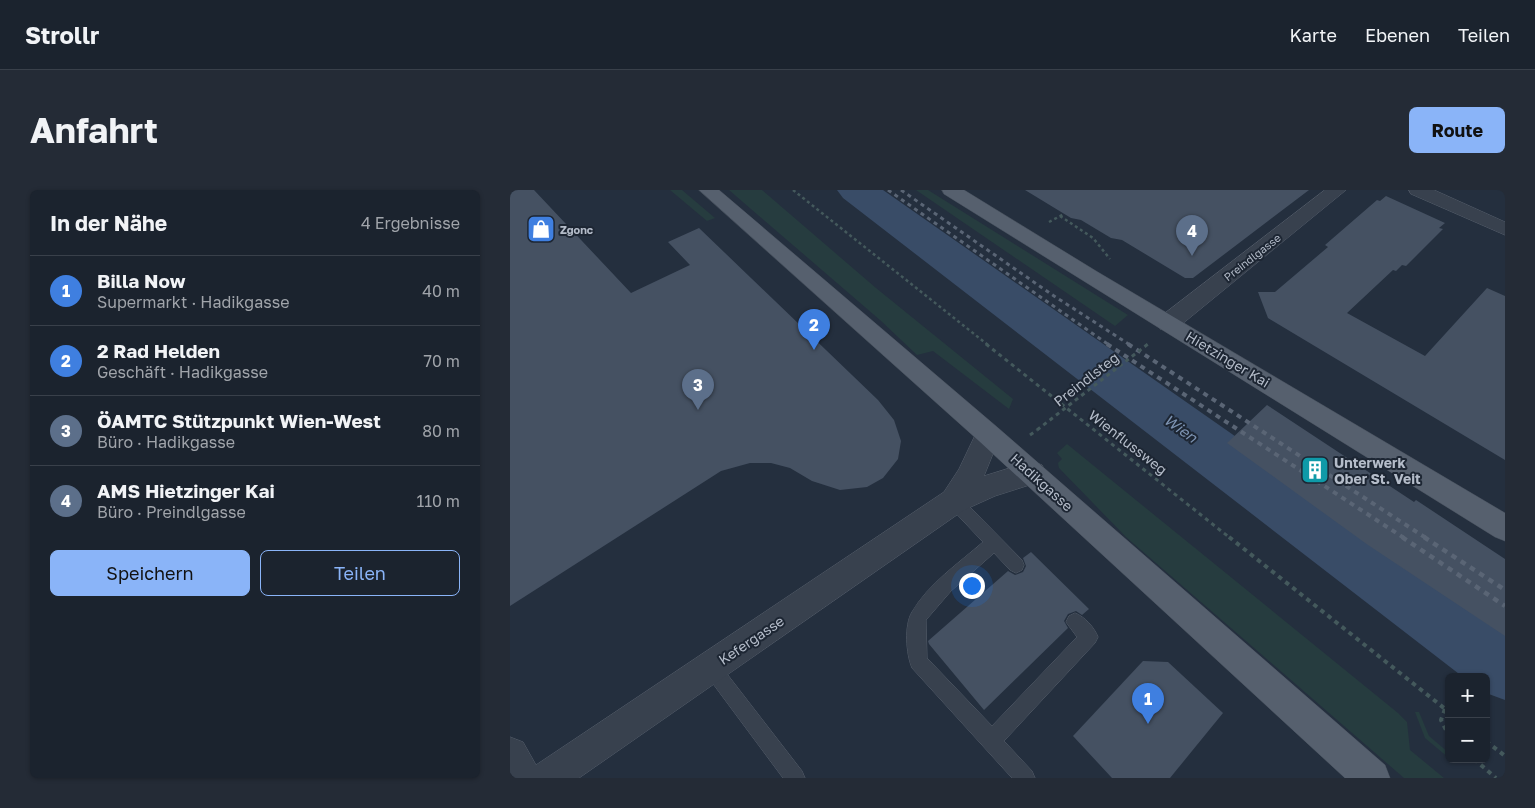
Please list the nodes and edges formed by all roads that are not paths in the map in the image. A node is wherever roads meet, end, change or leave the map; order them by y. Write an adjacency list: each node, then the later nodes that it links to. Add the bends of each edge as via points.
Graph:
1 (708, 190): 7 (main road, Hadikgasse)
2 (950, 190): 6 (main road, Hietzinger Kai)
3 (1337, 190): 6 (street, Preindlgasse)
4 (1418, 190): 5 (street)
5 (1505, 229)
6 (1168, 323): 10 (main road, Hietzinger Kai, via 1405,464)
7 (988, 434): 8 (main road, Hadikgasse); 9 (street, Kefergasse, via 970,476)
8 (1032, 473): 9 (street, Kefergasse); 21 (main road, Hadikgasse)
9 (954, 501): 11 (lane); 14 (street, Kefergasse)
10 (1505, 528)
11 (994, 543): 12 (lane); 15 (lane, via 945,585 918,617 916,637 918,662)
12 (1016, 565)
13 (1076, 622): 15 (lane, via 1089,637)
14 (712, 667): 18 (street, Kefergasse); 19 (lane)
15 (991, 741): 20 (lane)
16 (510, 755): 17 (street)
17 (523, 778)
18 (548, 778)
19 (795, 778)
20 (1024, 778)
21 (1372, 778)

